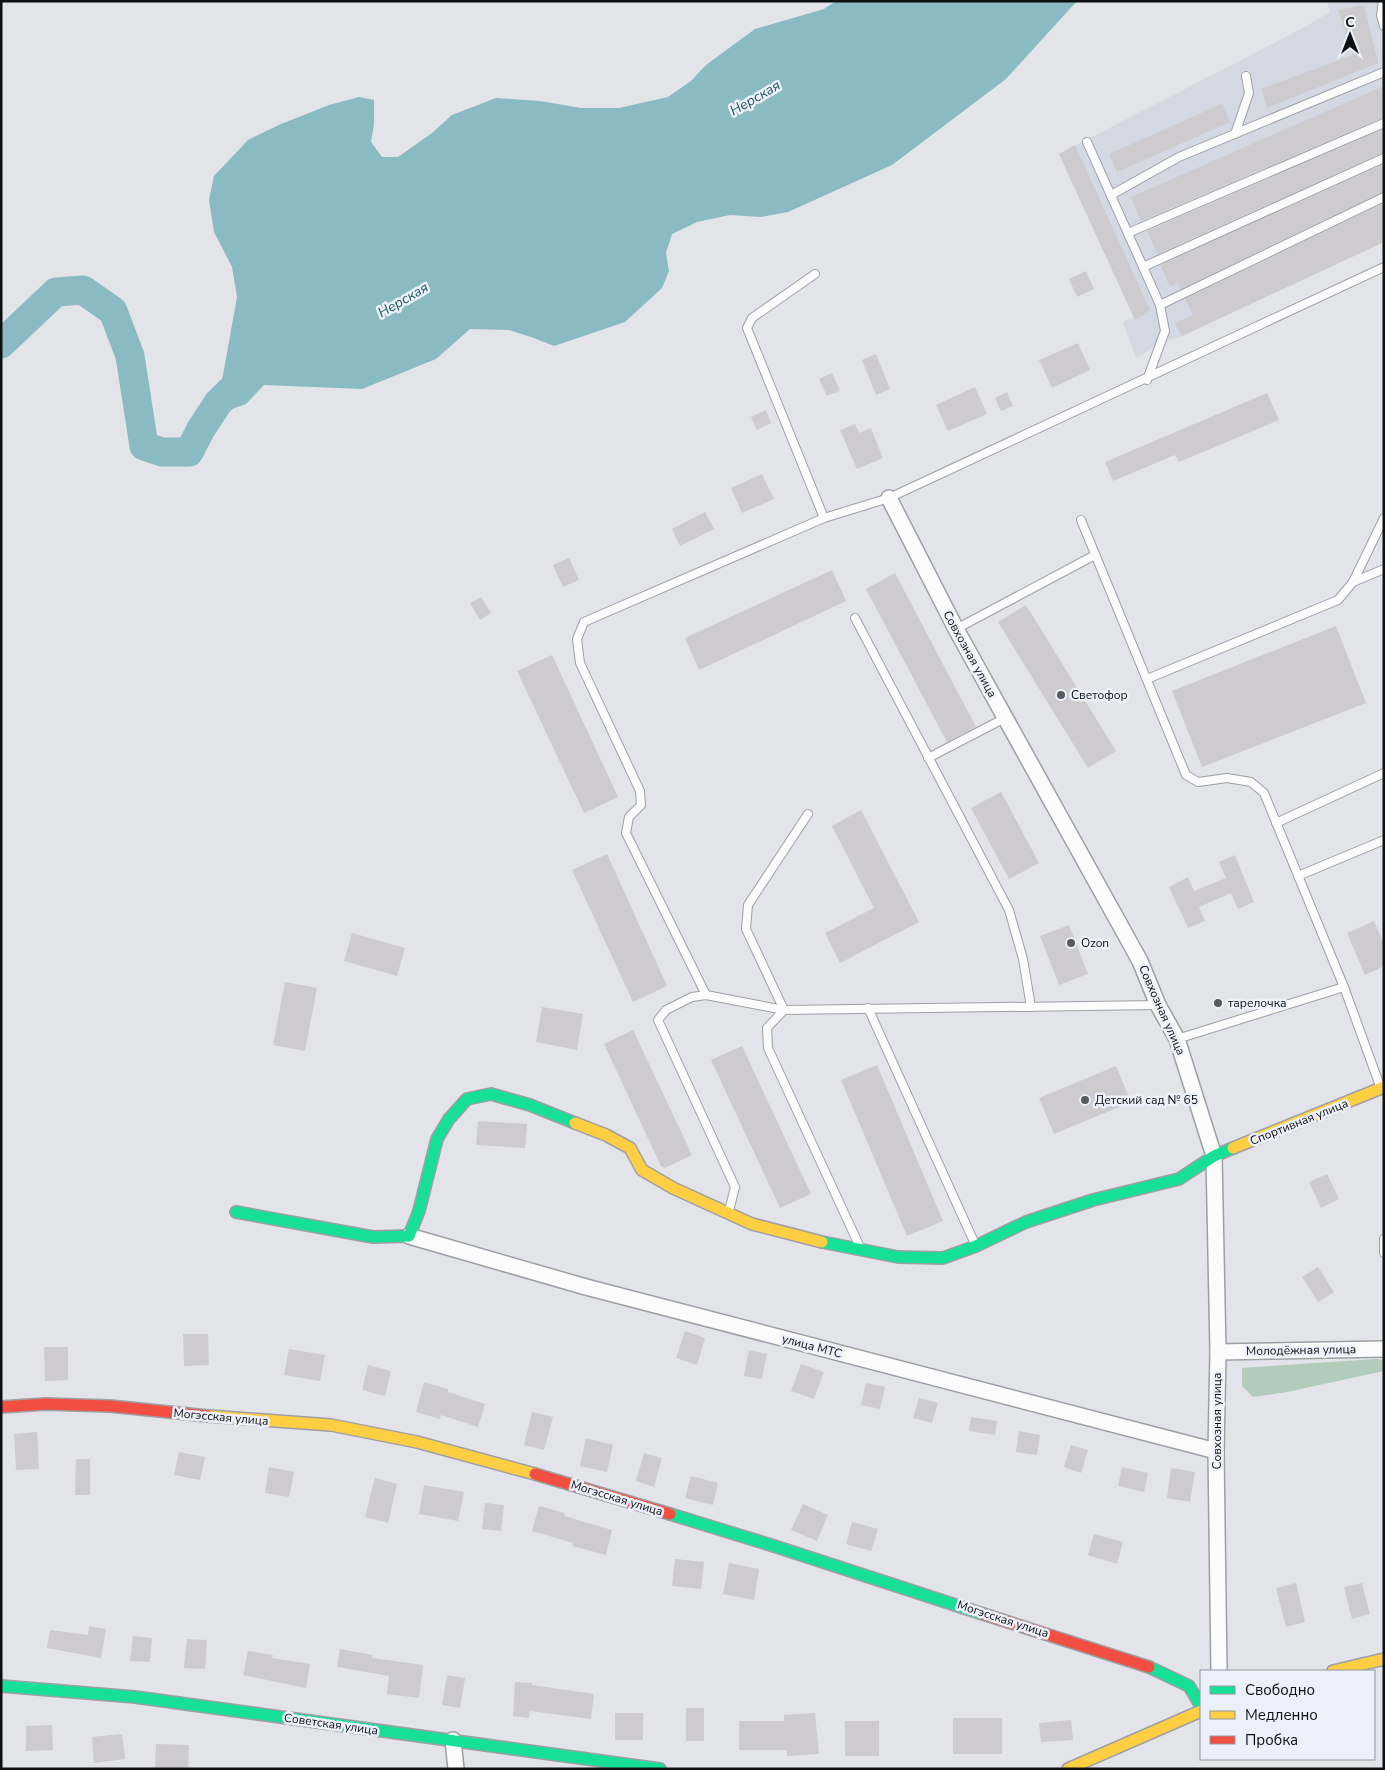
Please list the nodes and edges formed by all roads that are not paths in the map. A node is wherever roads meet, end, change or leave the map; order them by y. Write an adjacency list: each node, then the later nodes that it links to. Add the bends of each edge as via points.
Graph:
1 (1383, 1): 2 (lane, via 1381,15)
2 (1384, 26)
3 (1384, 72): 6 (lane)
4 (1246, 76): 6 (lane, via 1249,93)
5 (1384, 123): 11 (lane)
6 (1236, 134): 9 (lane, via 1178,157)
7 (1087, 142): 9 (lane)
8 (1384, 158): 12 (lane)
9 (1111, 195): 11 (lane)
10 (1384, 197): 15 (lane)
11 (1128, 233): 12 (lane)
12 (1144, 267): 15 (lane)
13 (1384, 267): 16 (lane)
14 (815, 274): 18 (lane, via 752,318 747,328)
15 (1160, 305): 16 (lane, via 1165,331)
16 (1146, 380): 17 (lane)
17 (889, 498): 18 (lane); 25 (street, Совхозная улица)
18 (824, 518): 35 (lane, via 584,622 577,639 580,663 640,791 641,805 629,817 626,833)
19 (1384, 518): 23 (lane)
20 (1081, 520): 21 (lane)
21 (1095, 555): 25 (lane); 26 (lane)
22 (1384, 569): 23 (lane)
23 (1353, 582): 26 (lane, via 1338,600)
24 (854, 618): 28 (lane)
25 (956, 629): 27 (street, Совхозная улица)
26 (1147, 680): 31 (lane, via 1186,775 1198,782 1227,778 1251,782 1264,793)
27 (1005, 718): 28 (lane); 36 (street, Совхозная улица, via 1140,961)
28 (928, 758): 37 (lane, via 1009,910 1023,959)
29 (1384, 774): 31 (lane)
30 (808, 814): 39 (lane, via 748,905 746,929)
31 (1276, 823): 33 (lane)
32 (1384, 840): 33 (lane)
33 (1298, 876): 34 (lane)
34 (1344, 987): 40 (lane); 41 (lane)
35 (706, 995): 39 (lane); 44 (lane, via 692,997 666,1010 658,1020 735,1187)
36 (1158, 1005): 37 (lane); 40 (street, Совхозная улица)
37 (1031, 1007): 38 (lane)
38 (868, 1008): 39 (lane); 47 (lane)
39 (784, 1010): 48 (lane, via 767,1028 768,1048)
40 (1177, 1039): 42 (street, Совхозная улица)
41 (1382, 1088): 42 (street, Спортивная улица)
42 (1214, 1156): 47 (street, Спортивная улица, via 1179,1179 1092,1200 1026,1222); 51 (street, Совхозная улица)
43 (236, 1212): 45 (street, via 373,1237)
44 (728, 1213): 45 (street, Спортивная улица, via 642,1170 630,1148 606,1135 530,1105 491,1094 467,1099 437,1139 419,1211); 48 (street, Спортивная улица, via 752,1224)
45 (409, 1236): 53 (street, улица МТС, via 586,1287)
46 (1384, 1240): 49 (lane)
47 (976, 1246): 48 (street, Спортивная улица, via 943,1258 898,1256)
48 (861, 1249)
49 (1384, 1253)
50 (1384, 1349): 51 (street, Молодёжная улица)
51 (1218, 1352): 53 (street, Совхозная улица)
52 (1, 1407): 58 (street, Могэсская улица, via 45,1404 110,1406 331,1426 417,1442 543,1476 774,1546 1149,1667 1189,1686)
53 (1216, 1451): 55 (street, Совхозная улица)
54 (1384, 1659): 56 (street)
55 (1219, 1670)
56 (1337, 1670)
57 (1, 1686): 60 (street, Советская улица, via 135,1697)
58 (1200, 1704)
59 (1200, 1711): 63 (street)
60 (453, 1740): 61 (street); 62 (street, Советская улица)
61 (456, 1769)
62 (660, 1769)
63 (1068, 1769)

